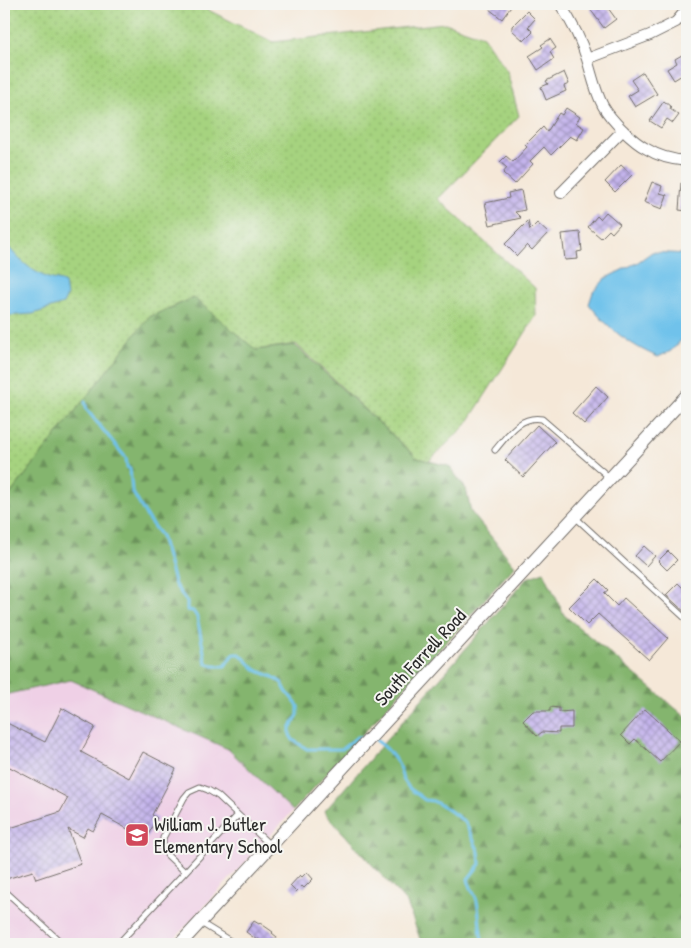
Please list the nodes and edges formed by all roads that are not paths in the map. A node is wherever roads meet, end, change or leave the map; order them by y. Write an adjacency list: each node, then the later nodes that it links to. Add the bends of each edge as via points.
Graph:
1 (560, 4): 3 (street, via 576,30)
2 (687, 9): 3 (street, via 676,22 650,35)
3 (587, 58): 4 (street, via 603,107)
4 (623, 130): 5 (street, via 646,149 678,161); 6 (street)
5 (687, 161)
6 (561, 193)
7 (687, 395): 9 (street, South Farrell Road)
8 (495, 450): 9 (lane, via 516,425 534,418 542,419)
9 (610, 478): 10 (street, South Farrell Road)
10 (575, 516): 11 (lane); 13 (street, South Farrell Road)
11 (687, 620)
12 (238, 815): 13 (lane); 14 (lane); 14 (lane, via 208,790 200,787 189,792 163,838 167,855)
13 (271, 846): 16 (street, South Farrell Road)
14 (185, 872): 18 (lane)
15 (4, 890): 17 (lane)
16 (200, 922): 19 (street, South Farrell Road); 20 (lane)
17 (63, 944)
18 (118, 944)
19 (180, 944)
20 (235, 944)

